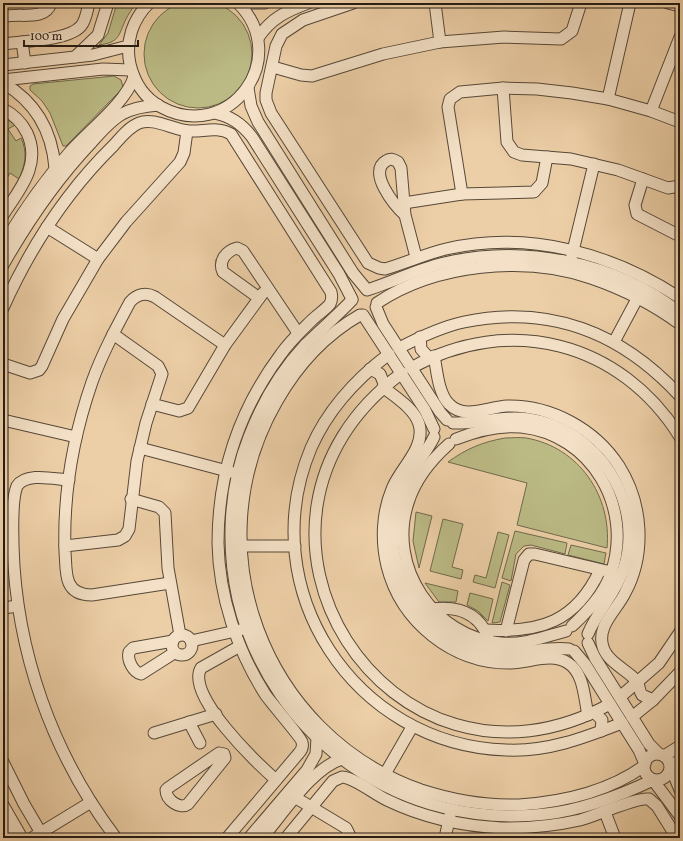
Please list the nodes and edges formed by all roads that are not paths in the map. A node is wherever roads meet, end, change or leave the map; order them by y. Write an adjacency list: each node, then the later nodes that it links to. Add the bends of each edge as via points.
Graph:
1 (51, 3): 16 (street, via 50,8 41,14)
2 (89, 3): 19 (street, via 84,21 74,32)
3 (108, 3): 23 (street, via 98,35)
4 (148, 3): 22 (street, via 133,26)
5 (238, 3): 18 (street, via 250,18)
6 (244, 3): 7 (street)
7 (265, 3)
8 (308, 3): 14 (street)
9 (353, 3): 27 (street, via 316,15 287,29 278,39)
10 (434, 3): 20 (street)
11 (581, 3): 20 (street, via 572,31 562,39 504,38)
12 (630, 3): 33 (street)
13 (668, 3): 15 (street)
14 (292, 6): 18 (street, via 273,20)
15 (680, 6)
16 (3, 17)
17 (680, 37): 25 (street)
18 (258, 38): 31 (street, via 258,64)
19 (22, 42): 21 (street); 24 (street)
20 (440, 42): 27 (street, via 383,54 312,76)
21 (3, 44)
22 (128, 46): 23 (street); 28 (street)
23 (75, 57): 24 (street)
24 (24, 63): 26 (street)
25 (675, 63): 36 (street)
26 (3, 65)
27 (273, 67): 44 (street, via 266,93 268,107)
28 (132, 73): 29 (street, via 103,68); 34 (street, via 144,93); 42 (street, via 128,91 119,103 86,134)
29 (3, 80)
30 (3, 83): 42 (street, via 22,96 40,116 51,141)
31 (248, 88): 37 (street, via 228,107); 46 (street, via 251,106 258,122)
32 (503, 88): 33 (street, via 572,93); 40 (street, via 508,146 518,154); 47 (street, via 460,92 450,99 448,107)
33 (608, 99): 36 (street)
34 (158, 105): 37 (street, via 180,115 203,116); 59 (street, via 134,109 112,121 103,130 56,183)
35 (3, 109): 52 (street, via 14,116 25,130 32,146 32,164 26,181)
36 (652, 111): 38 (street)
37 (215, 113): 48 (street, via 232,118 247,130)
38 (680, 122)
39 (187, 131): 50 (street, via 220,129 230,134); 53 (street, via 150,121 134,125 86,175); 58 (street, via 180,162 126,222)
40 (547, 157): 41 (street); 47 (street, via 542,183 534,192)
41 (594, 164): 43 (street); 56 (street)
42 (56, 168): 55 (street)
43 (643, 179): 45 (street, via 672,188); 54 (street, via 635,205 636,214)
44 (314, 180): 46 (street); 57 (street, via 368,263 385,268)
45 (680, 186)
46 (300, 189): 62 (street, via 351,270)
47 (462, 194): 49 (street)
48 (294, 203): 50 (street); 66 (street, via 339,274)
49 (404, 203): 51 (street); 51 (street, via 400,164 395,160 387,160 380,167 381,181)
50 (281, 212): 72 (street, via 331,292 329,305)
51 (405, 215): 57 (street)
52 (3, 216)
53 (47, 226): 58 (street); 68 (street, via 28,257)
54 (680, 236)
55 (3, 245)
56 (573, 249): 57 (street, via 500,242 447,249); 60 (street); 65 (street, via 622,266 663,286)
57 (416, 257)
58 (98, 259): 79 (street, via 66,312 39,370 24,373)
59 (3, 265)
60 (569, 267): 62 (street, via 527,256 473,257 425,268); 63 (street); 67 (street, via 474,268 427,279 395,292); 69 (street, via 620,278 655,295)
61 (267, 288): 64 (street); 64 (street, via 241,249 235,248 224,257 220,266 223,272); 72 (street)
62 (367, 290): 66 (street, via 357,292); 67 (street, via 373,294)
63 (638, 297): 71 (street); 75 (street)
64 (259, 298): 76 (street)
65 (680, 298)
66 (352, 300): 70 (street, via 353,309); 94 (street, via 303,347 281,375 255,422)
67 (376, 305): 70 (street, via 372,313); 77 (street)
68 (3, 308)
69 (680, 313)
70 (361, 315): 77 (street); 98 (street, via 338,329 318,347 295,373 270,414 259,439 246,485 241,519)
71 (680, 324)
72 (298, 333): 93 (street, via 271,367 253,396 241,420)
73 (113, 334): 76 (street, via 133,299 146,294 156,296); 85 (street, via 160,370 162,378); 89 (street, via 93,380)
74 (420, 337): 75 (street, via 463,322 507,317 552,320); 77 (street); 78 (street, via 421,349)
75 (614, 342): 84 (street, via 662,376)
76 (225, 345): 85 (street, via 188,408 179,411)
77 (394, 351): 80 (street); 81 (street); 82 (street)
78 (431, 357): 81 (street); 90 (street, via 468,344 490,340 519,339 576,350 603,362 628,378 650,397); 120 (street, via 444,398 455,409 470,412 521,407 550,413 589,433 619,466 636,506 638,550 629,586 605,624 602,639 606,654)
79 (3, 364)
80 (370, 368): 83 (street, via 380,374); 99 (street, via 336,405 311,448 297,496)
81 (411, 368): 87 (street, via 440,412)
82 (402, 373): 83 (street); 88 (street, via 428,416)
83 (384, 387): 124 (street, via 414,415 420,432 416,450 398,475 384,520 387,566 406,608 426,631 466,655 496,662 551,658 566,662 573,667 579,677); 124 (street, via 362,408 344,431 331,457 320,492 314,543 325,600 337,627 353,652 377,679 419,709 446,720 474,728 532,730 561,725)
84 (680, 396)
85 (152, 404): 92 (street)
86 (3, 420): 89 (street)
87 (450, 422): 88 (street, via 438,423); 91 (street, via 457,429); 113 (street, via 513,418 558,427 584,443 614,478 625,506 629,536 628,552 619,581 595,620)
88 (434, 433): 91 (street, via 439,443); 117 (street, via 428,450 410,473 395,510 393,549 405,588 415,605 428,620 444,632 480,649 499,653 519,653 546,648)
89 (76, 437): 95 (street)
90 (680, 437)
91 (453, 442): 101 (street, via 485,430 521,427 555,437 585,457 597,470 613,502 618,537); 105 (street, via 422,474 414,488 404,519 404,551 408,567 422,596)
92 (140, 448): 93 (street); 96 (street)
93 (225, 470): 94 (street); 109 (street, via 220,497 218,552)
94 (238, 473): 106 (street, via 232,512 231,550 236,589)
95 (69, 480): 97 (street); 103 (street, via 29,478 16,486 13,536)
96 (131, 499): 97 (street, via 129,529 125,536 118,540); 102 (street, via 159,507 165,513)
97 (65, 546): 102 (street, via 67,577 73,589 79,592 92,595)
98 (241, 546): 99 (street); 144 (street, via 243,572 255,622 264,646 289,690 342,746)
99 (294, 546): 129 (street, via 297,570 309,612 336,662 370,698)
100 (600, 570): 101 (street); 110 (street, via 580,602 560,617 529,630); 110 (street, via 535,554 527,556)
101 (611, 572): 107 (street, via 597,598)
102 (170, 583): 112 (street)
103 (18, 606): 104 (street); 149 (street, via 28,658 44,708 65,756)
104 (3, 608)
105 (432, 609): 108 (street, via 452,608 466,612 477,619); 115 (street, via 464,633)
106 (247, 628): 109 (street); 132 (street, via 261,662 280,694)
107 (569, 628): 113 (street, via 580,626); 115 (street, via 522,642); 117 (street, via 564,642)
108 (485, 630): 110 (street); 115 (street)
109 (234, 631): 114 (street); 116 (street)
110 (506, 631)
111 (680, 632): 120 (street, via 659,663)
112 (176, 638): 114 (street, via 185,635); 118 (street, via 172,647); 118 (street, via 133,648 128,657 134,670 141,674)
113 (588, 639): 117 (street, via 584,649); 121 (street)
114 (191, 641): 118 (street, via 192,649 189,653 182,656)
115 (490, 641)
116 (240, 646): 125 (street, via 206,664 198,673 199,684); 145 (street, via 265,694 302,743 299,753)
117 (571, 650): 123 (street, via 585,664)
118 (174, 653)
119 (680, 672): 122 (street)
120 (638, 683): 121 (street); 122 (street, via 642,695)
121 (620, 697): 126 (street)
122 (653, 700): 126 (street)
123 (610, 704): 124 (street); 128 (street)
124 (591, 713): 130 (street, via 602,720)
125 (216, 714): 127 (street); 133 (street)
126 (632, 717): 137 (street, via 649,744)
127 (190, 722): 131 (street); 134 (street)
128 (622, 723): 130 (street); 141 (street, via 639,750)
129 (412, 727): 130 (street, via 457,744 506,750 531,750 555,746); 144 (street)
130 (601, 731)
131 (154, 733)
132 (317, 738): 138 (street); 143 (street, via 316,754)
133 (237, 742): 136 (street); 145 (street)
134 (200, 743)
135 (680, 746): 137 (street)
136 (224, 754): 136 (street, via 225,758 186,806 178,806 167,797 168,788 219,753)
137 (661, 755): 141 (street, via 651,756); 142 (street, via 669,762)
138 (342, 759): 143 (street); 153 (street, via 367,776)
139 (680, 759): 142 (street)
140 (3, 762): 156 (street)
141 (644, 765): 144 (street, via 620,781 587,794 549,802 510,805 458,800 421,790); 146 (street, via 645,773)
142 (671, 768): 146 (street, via 664,779); 147 (street)
143 (310, 773): 148 (street); 161 (street)
144 (385, 774)
145 (276, 780): 160 (street)
146 (653, 780): 153 (street, via 595,804 547,814); 154 (street)
147 (680, 790)
148 (296, 798): 151 (street); 162 (street)
149 (91, 802): 156 (street); 159 (street)
150 (3, 805): 158 (street)
151 (311, 808): 153 (street, via 334,781 342,777 401,806); 163 (street); 164 (street, via 346,828)
152 (605, 812): 153 (street, via 554,825 501,828); 166 (street); 167 (street, via 638,799 649,799 657,806)
153 (450, 815): 165 (street)
154 (680, 816)
155 (3, 826): 157 (street)
156 (39, 836)
157 (11, 838)
158 (22, 838)
159 (116, 838)
160 (227, 838)
161 (249, 838)
162 (262, 838)
163 (286, 838)
164 (351, 838)
165 (445, 838)
166 (615, 838)
167 (677, 838)

